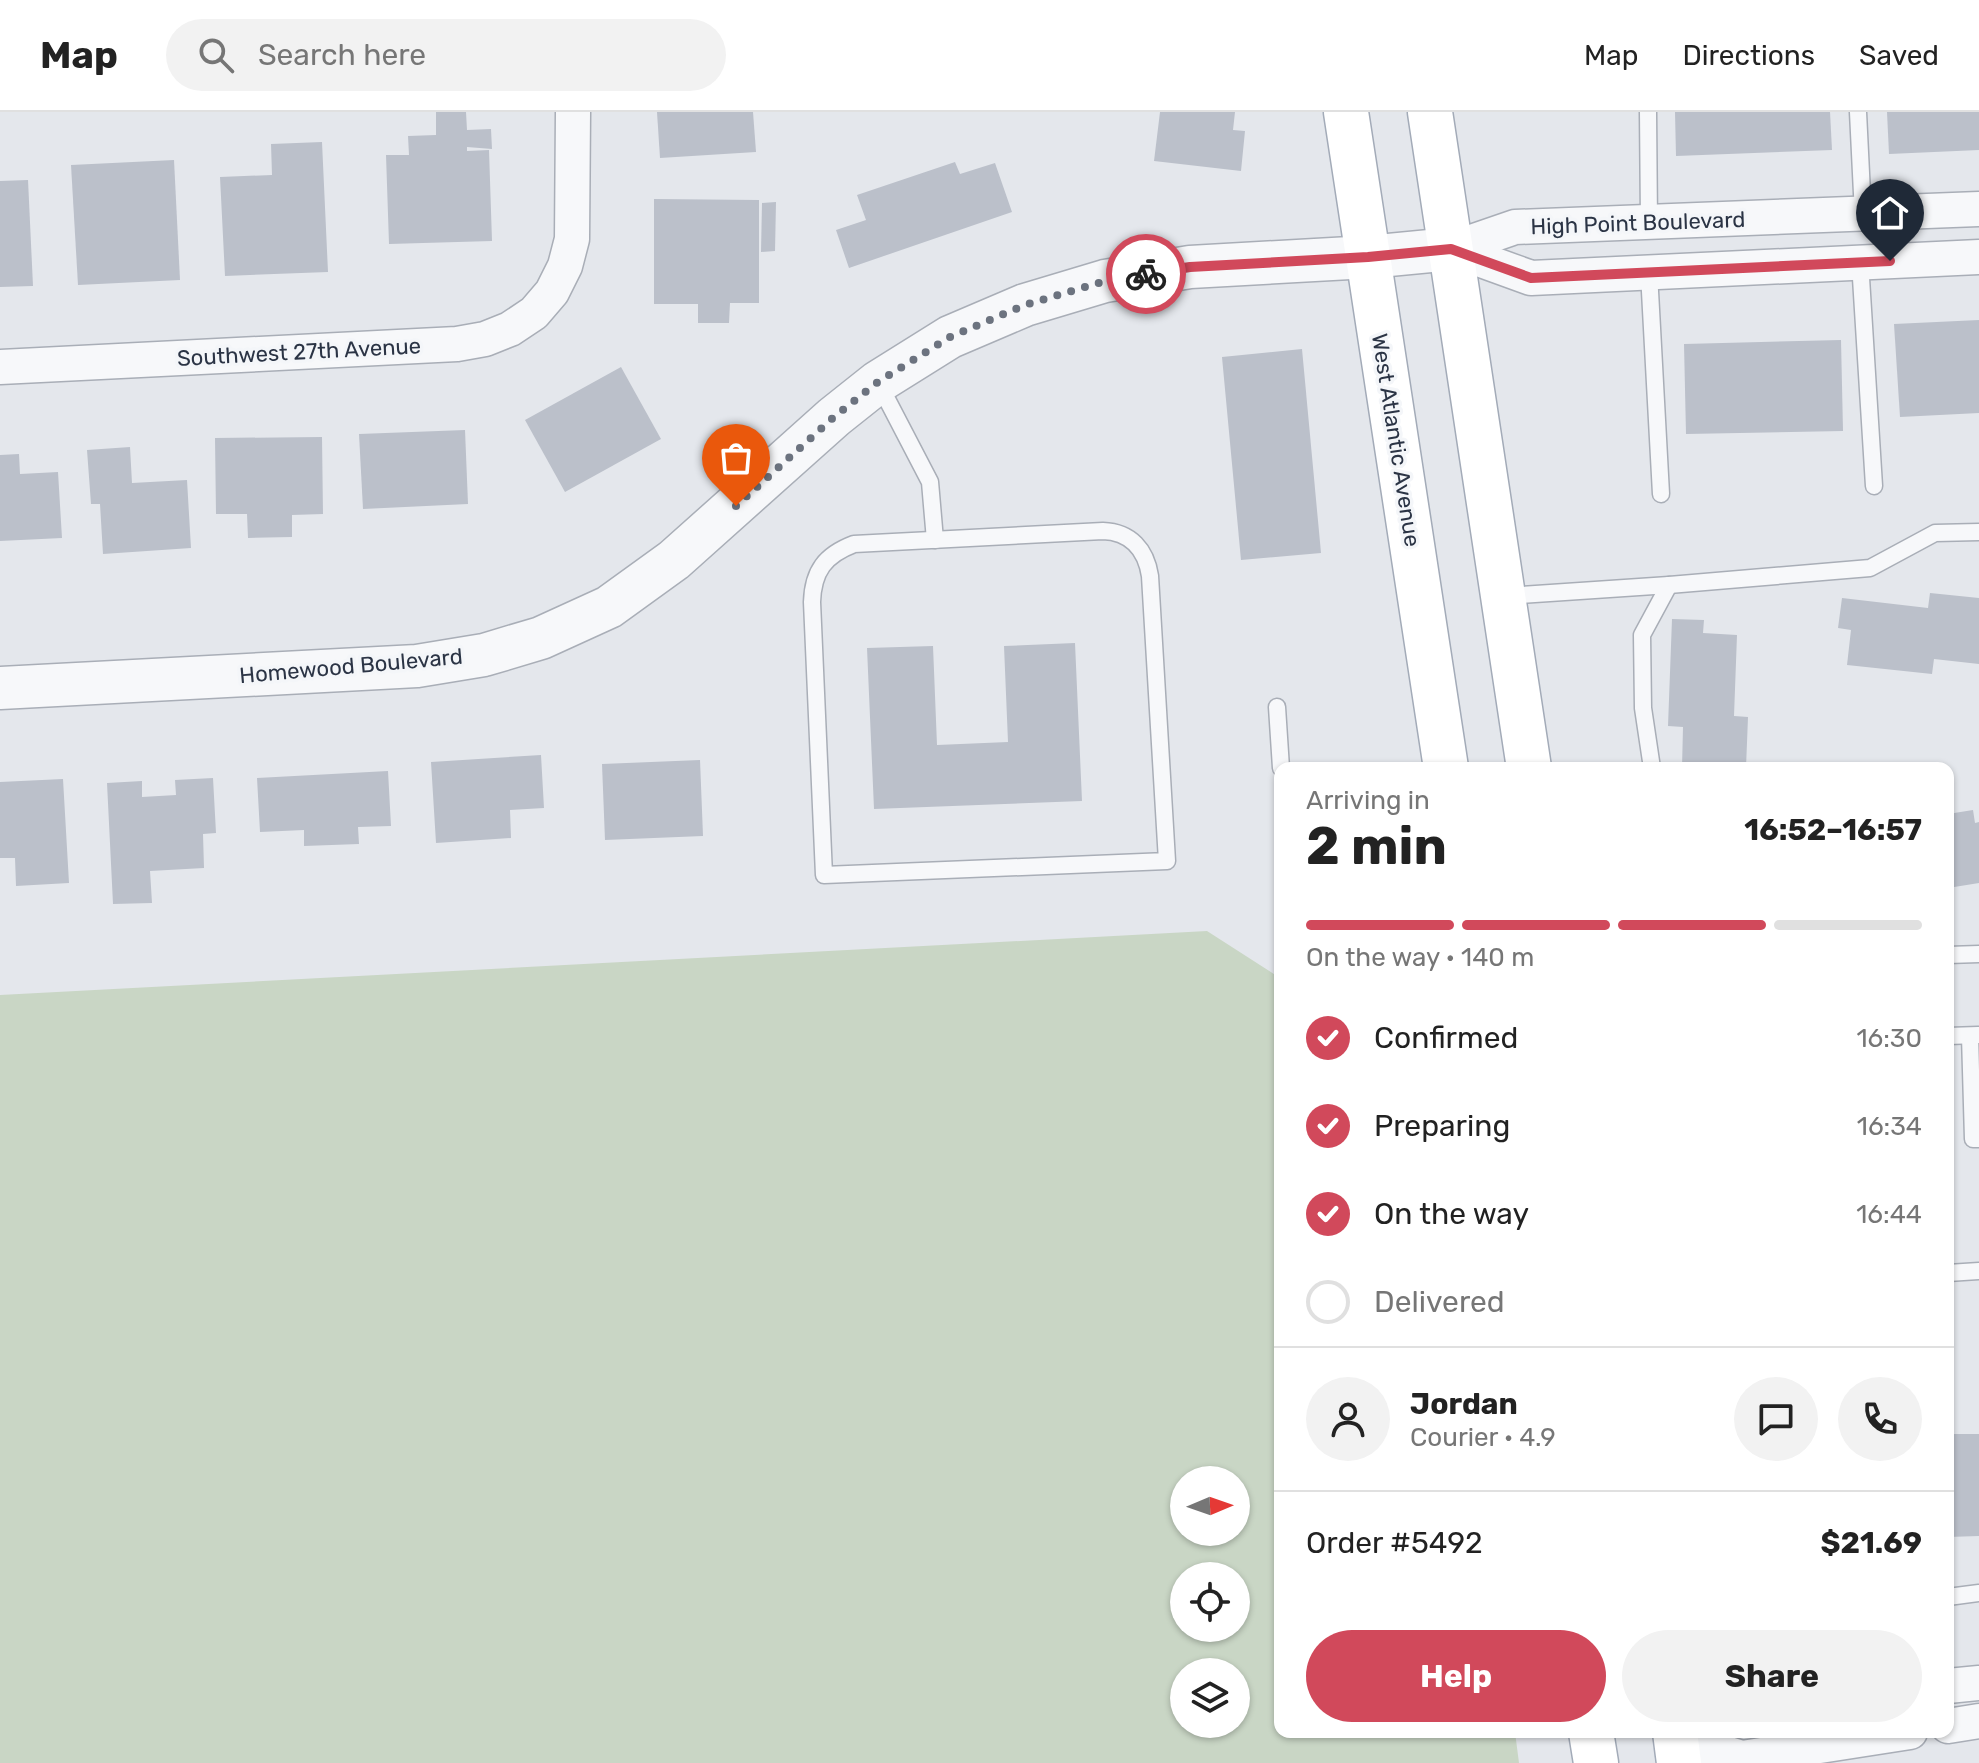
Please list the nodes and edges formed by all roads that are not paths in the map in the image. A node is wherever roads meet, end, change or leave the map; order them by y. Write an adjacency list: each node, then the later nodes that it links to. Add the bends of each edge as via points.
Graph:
1 (573, 112): 14 (street, Southwest 27th Avenue, via 572,239 565,266 534,313 510,329 457,344)
2 (1346, 112): 10 (main road, West Atlantic Avenue)
3 (1430, 112): 9 (main road)
4 (1648, 112): 8 (lane)
5 (1858, 112): 7 (lane)
6 (1979, 209): 7 (street, High Point Boulevard)
7 (1863, 214): 8 (street, High Point Boulevard)
8 (1649, 222): 9 (street, High Point Boulevard, via 1515,227)
9 (1451, 249): 10 (street, Homewood Boulevard); 13 (street, via 1531,278); 21 (main road)
10 (1368, 257): 15 (street, Homewood Boulevard, via 1190,267 1105,281 1025,305 950,337); 25 (main road, West Atlantic Avenue)
11 (1979, 257): 12 (street)
12 (1860, 262): 13 (street); 16 (lane)
13 (1649, 273): 17 (lane)
14 (0, 367)
15 (878, 382): 19 (lane, via 930,482); 22 (street, Homewood Boulevard, via 674,560 609,607 541,638 484,655 417,666)
16 (1874, 486)
17 (1661, 494)
18 (1979, 532): 20 (lane, via 1935,533 1870,568)
19 (935, 540): 19 (lane, via 840,549 818,571 813,586 824,875 1167,861 1150,576 1142,552 1110,531)
20 (1669, 585): 21 (lane); 27 (lane, via 1642,635 1643,708)
21 (1503, 596): 26 (main road)
22 (0, 688)
23 (1277, 707): 24 (lane)
24 (1281, 762)
25 (1445, 762)
26 (1528, 762)
27 (1651, 762)
28 (1979, 954): 29 (lane)
29 (1954, 955)
30 (1974, 1036): 31 (lane, via 1973,1139)
31 (1979, 1139)
32 (1979, 1271): 33 (lane)
33 (1954, 1273)
34 (1979, 1593): 35 (lane)
35 (1954, 1596)
36 (1979, 1683): 37 (street)
37 (1954, 1685)
38 (1979, 1721): 39 (street)
39 (1954, 1725)
40 (1592, 1738): 43 (main road)
41 (1871, 1738): 42 (street, via 1742,1758)
42 (1673, 1741)
43 (1596, 1763)

